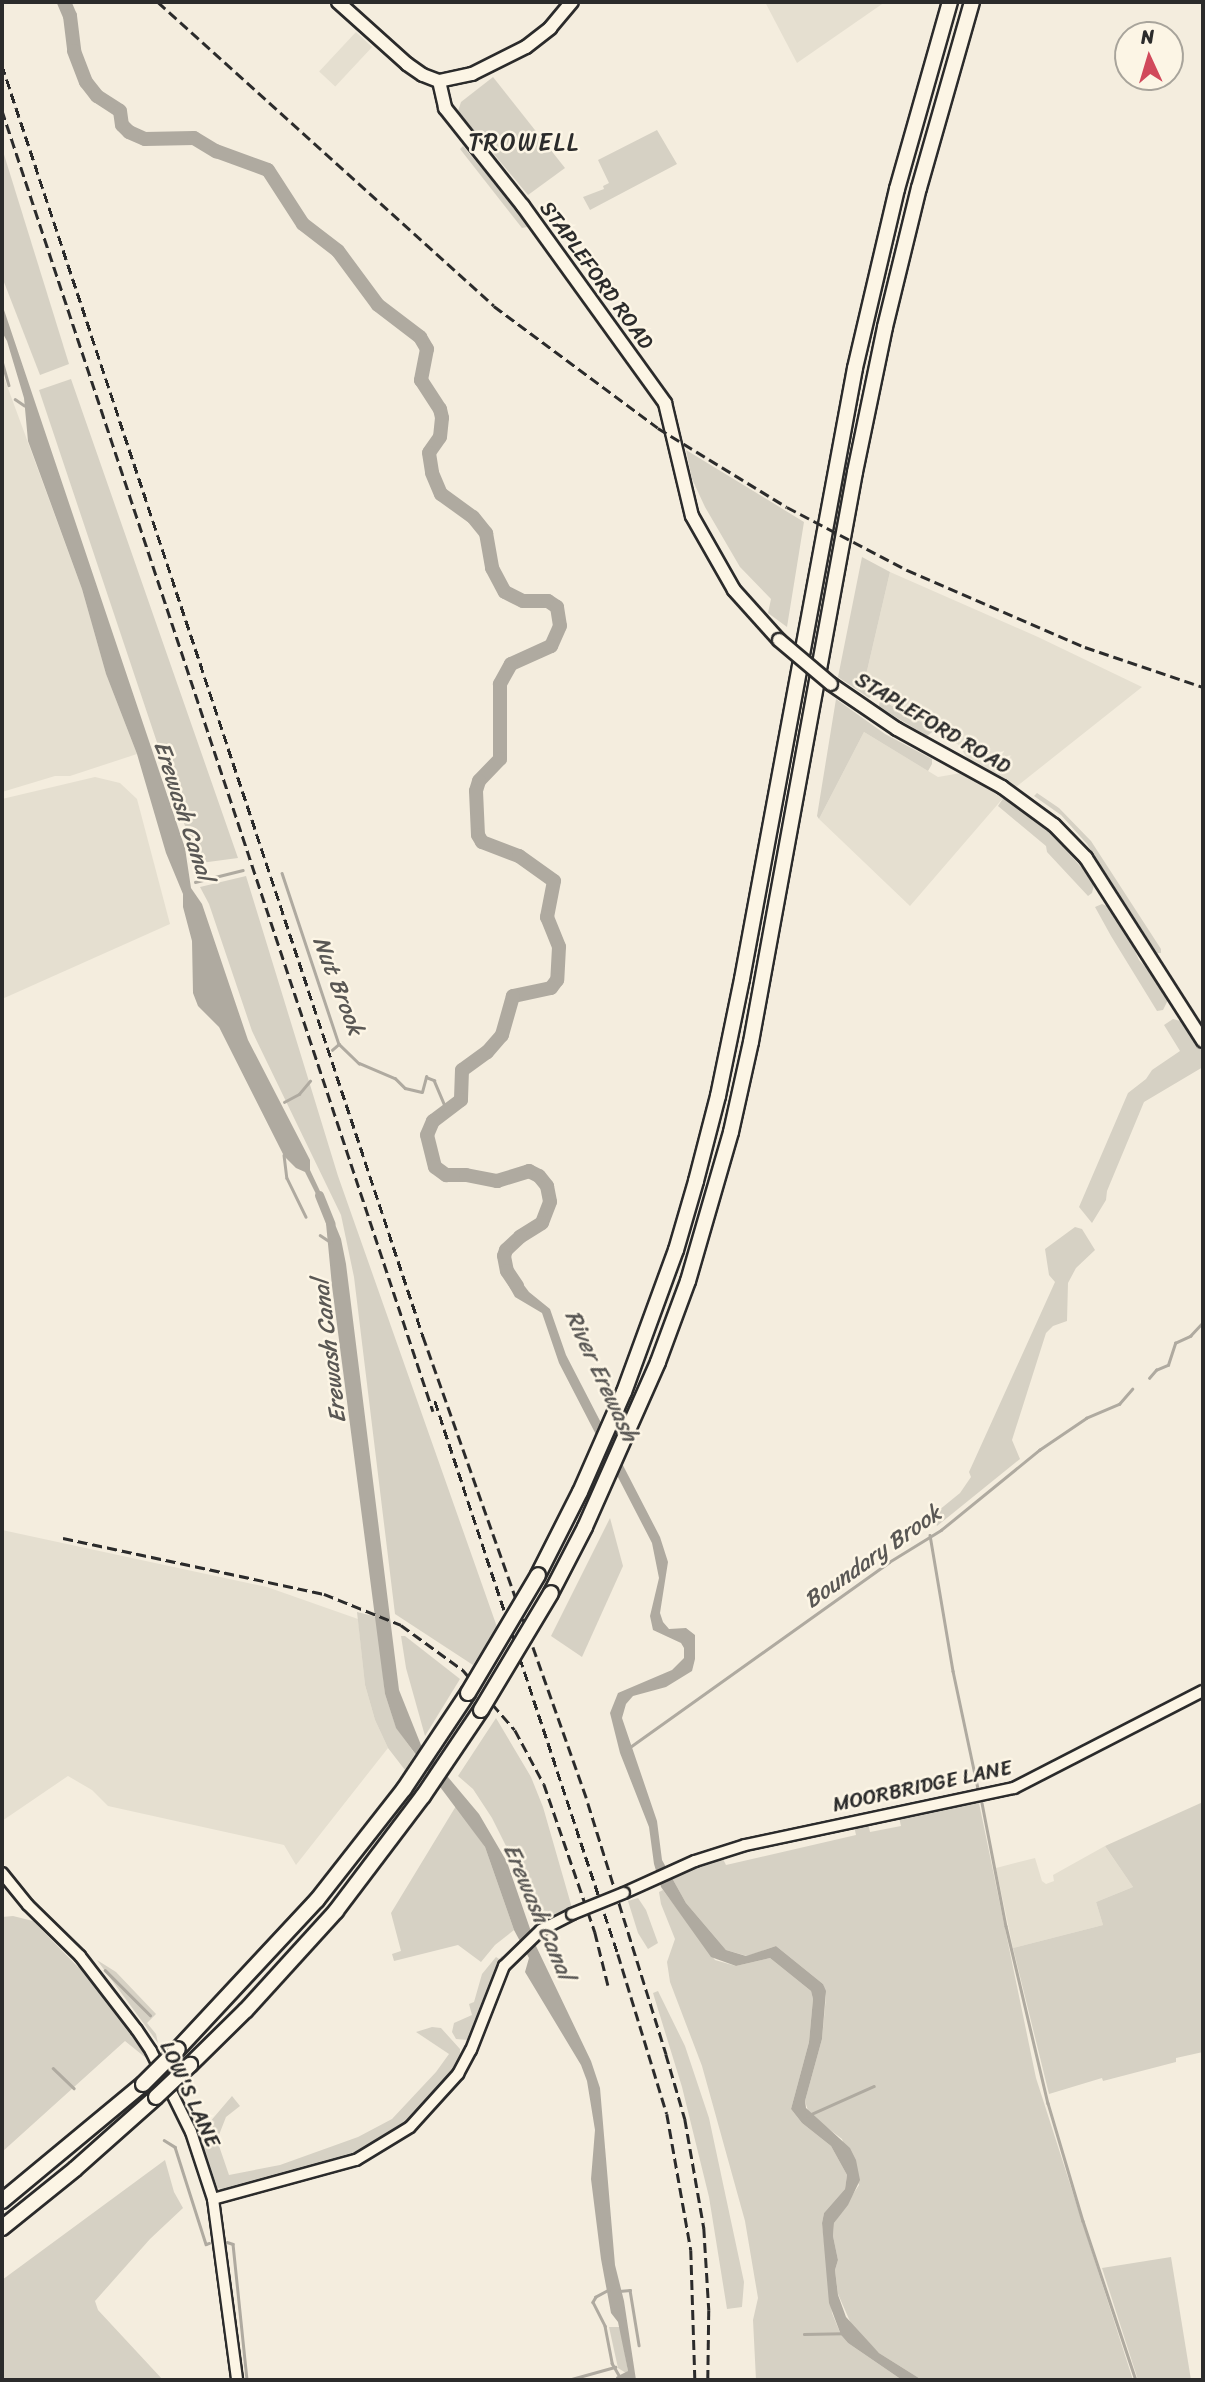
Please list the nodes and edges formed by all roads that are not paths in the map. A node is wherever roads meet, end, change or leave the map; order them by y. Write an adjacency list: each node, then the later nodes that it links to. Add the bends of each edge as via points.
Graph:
1 (338, 2): 5 (main road, via 407,64)
2 (572, 2): 5 (main road, via 551,28 526,47 463,78)
3 (950, 2): 10 (highway, bridge, via 891,213 847,404 718,1097 676,1250 624,1392 538,1575 468,1693 404,1788 310,1908 178,2049 143,2084)
4 (972, 2): 11 (highway, bridge, via 885,327 738,1105 688,1281 642,1402 551,1593 481,1710 336,1911 190,2065)
5 (439, 81): 6 (main road, STAPLEFORD ROAD, bridge, via 441,100 449,113 523,206 665,403 692,516 734,590 779,640 831,684 897,729 1002,787 1054,825 1093,869)
6 (1203, 1041)
7 (1203, 1691): 9 (street, MOORBRIDGE LANE, bridge, via 1014,1788 745,1845 572,1913 541,1930 504,1966 458,2074 410,2127 356,2160)
8 (2, 1872): 9 (street, LOW'S LANE, via 98,1977 151,2050 191,2132)
9 (213, 2199): 12 (street, LOW'S LANE)
10 (2, 2201)
11 (2, 2228)
12 (237, 2380)

